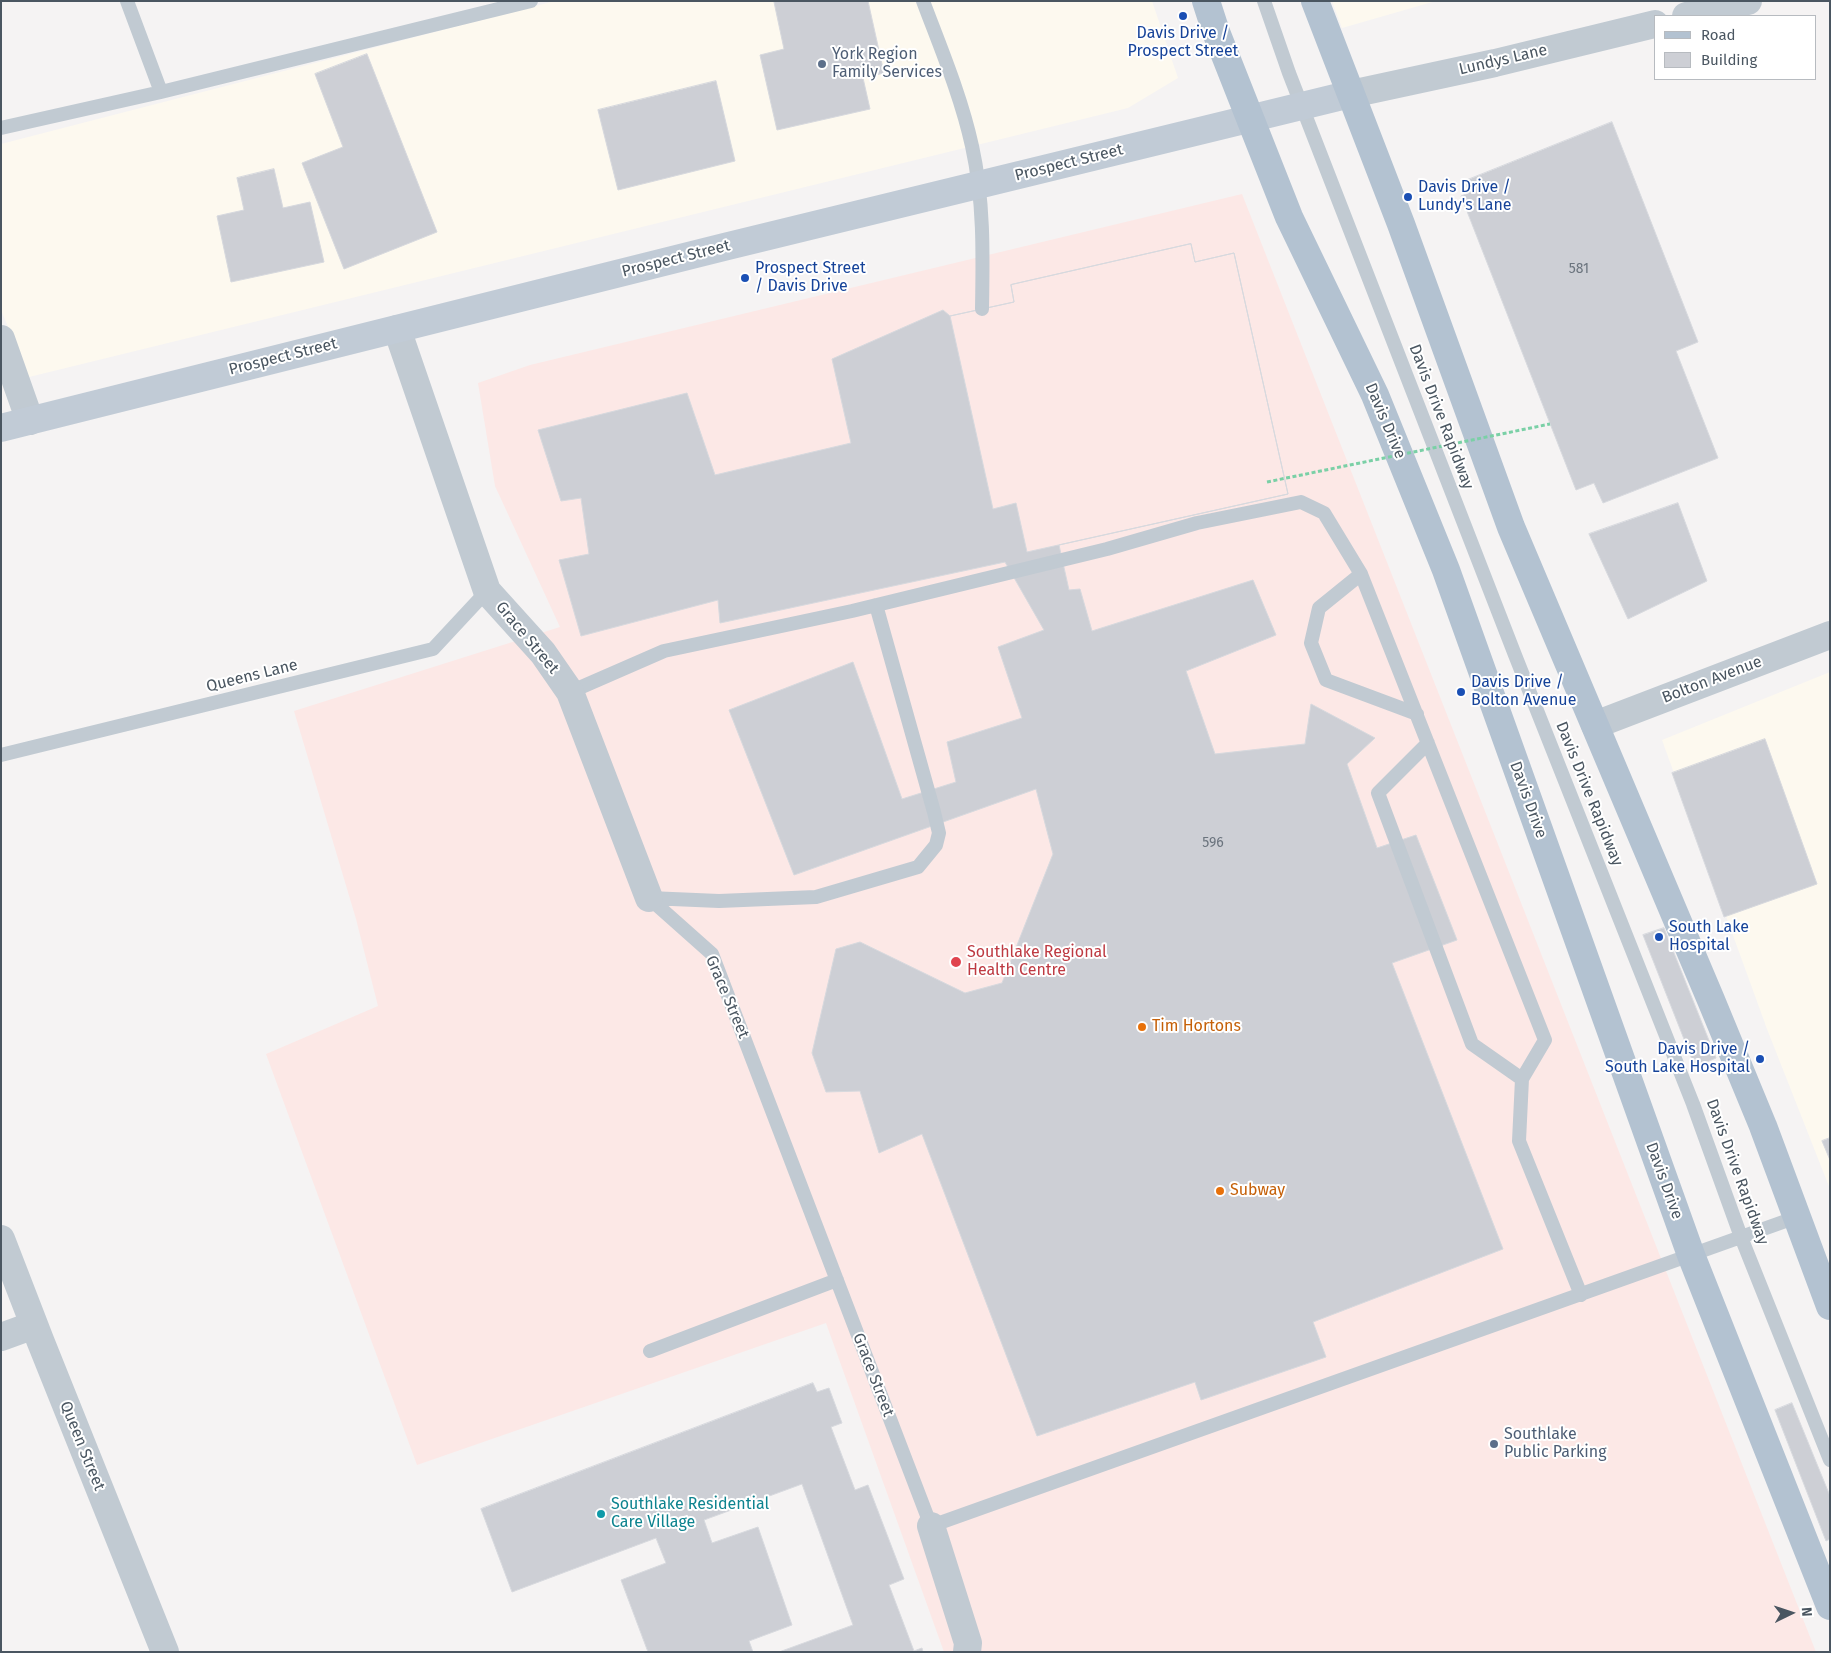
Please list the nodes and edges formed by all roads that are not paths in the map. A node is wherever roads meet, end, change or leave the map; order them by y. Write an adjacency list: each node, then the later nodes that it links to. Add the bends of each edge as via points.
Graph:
1 (128, 1): 10 (lane)
2 (531, 1): 10 (lane)
3 (923, 1): 15 (lane, via 958,96)
4 (1206, 1): 13 (main road, Davis Drive)
5 (1264, 1): 12 (lane, Davis Drive Rapidway)
6 (1314, 1): 11 (main road)
7 (1748, 1): 8 (street)
8 (1690, 15)
9 (1654, 24): 11 (street, Lundys Lane)
10 (161, 92): 14 (lane)
11 (1351, 94): 12 (main road, Prospect Street); 27 (main road, via 1511,527)
12 (1302, 106): 13 (main road, Prospect Street); 33 (lane, Davis Drive Rapidway, via 1514,656 1694,1104)
13 (1250, 118): 15 (main road, Prospect Street); 35 (main road, Davis Drive, via 1289,216 1375,395 1446,570)
14 (1, 128)
15 (979, 184): 16 (lane, via 983,233); 17 (main road, Prospect Street)
16 (982, 309)
17 (397, 329): 19 (main road, Prospect Street); 22 (street, Grace Street)
18 (1, 339): 19 (street)
19 (30, 421): 20 (main road, Prospect Street)
20 (1, 428)
21 (1361, 574): 23 (lane, via 1324,513 1301,502 1197,523 1107,549); 26 (lane); 26 (lane, via 1319,608 1311,643 1326,680)
22 (487, 591): 25 (street, Grace Street, via 543,653); 29 (lane, Queens Lane, via 432,649)
23 (876, 605): 25 (lane, via 664,652); 30 (lane, via 934,812 939,833 936,845 918,867 816,896 719,901)
24 (1830, 635): 27 (street, Bolton Avenue)
25 (570, 692): 30 (street, Grace Street)
26 (1416, 714): 28 (lane)
27 (1595, 726): 32 (main road, via 1715,1009)
28 (1428, 743): 31 (lane, via 1545,1040); 31 (lane, via 1378,793 1472,1044)
29 (1, 755)
30 (649, 898): 36 (lane, Grace Street, via 712,954)
31 (1522, 1079): 37 (lane, via 1519,1141)
32 (1797, 1217): 33 (lane); 38 (main road)
33 (1741, 1237): 35 (lane); 42 (lane, Davis Drive Rapidway)
34 (1, 1239): 39 (street, Queen Street)
35 (1691, 1255): 37 (lane); 44 (main road, Davis Drive)
36 (837, 1280): 41 (lane); 43 (lane, Grace Street)
37 (1581, 1295): 43 (lane)
38 (1830, 1306)
39 (34, 1325): 40 (street); 45 (street, Queen Street)
40 (1, 1338)
41 (650, 1351)
42 (1830, 1460)
43 (931, 1526): 46 (street, Grace Street, via 968,1643)
44 (1830, 1606)
45 (165, 1652)
46 (967, 1652)

